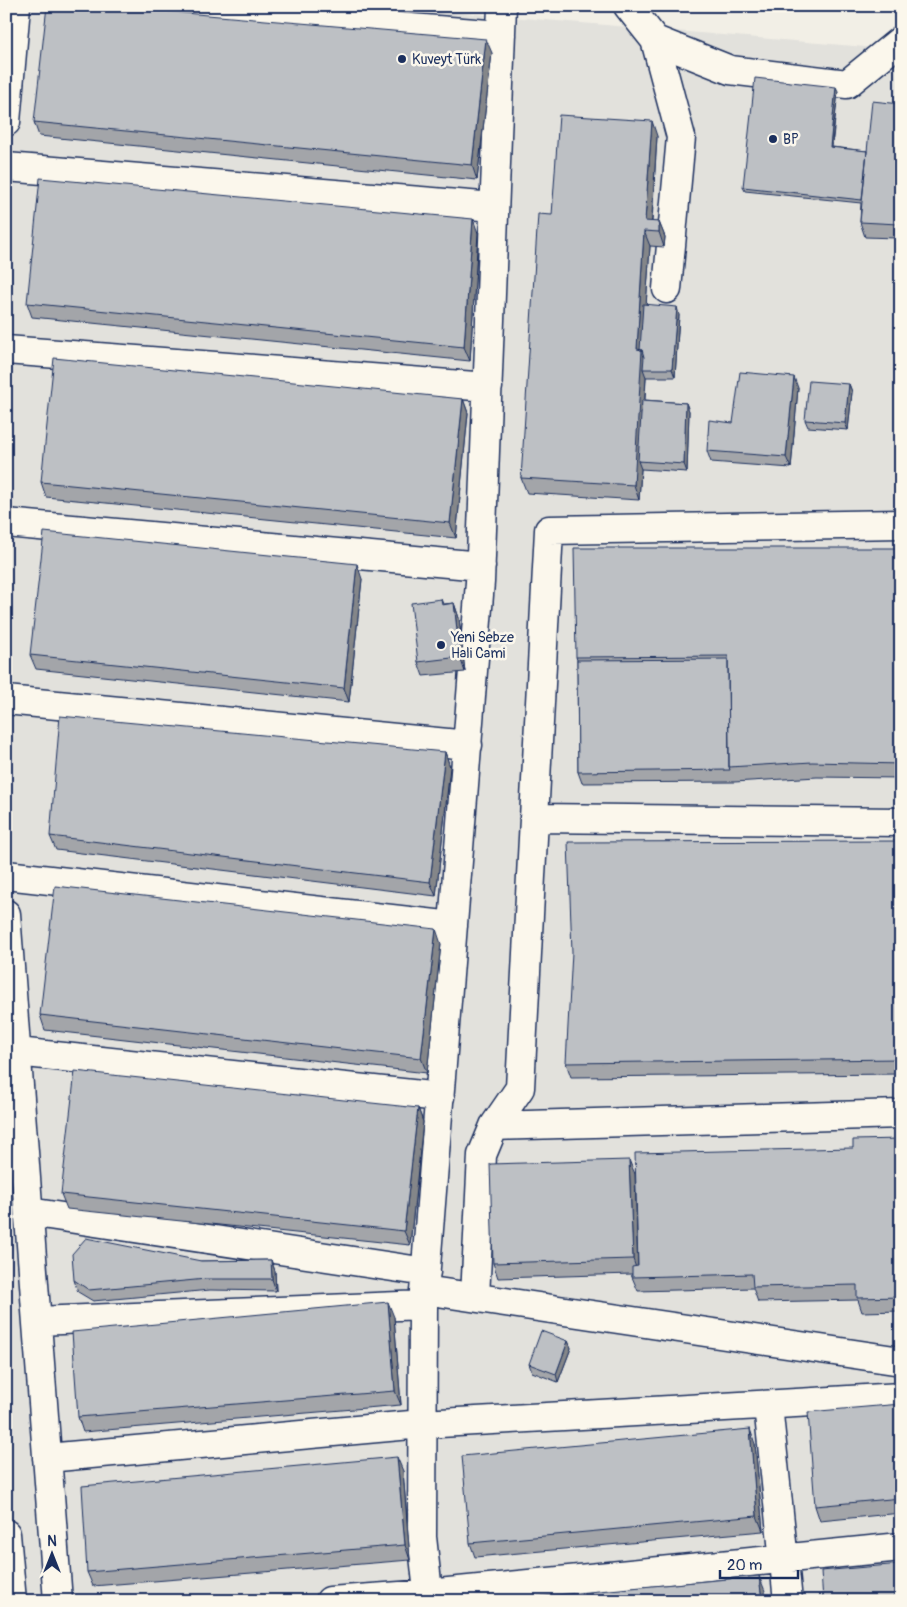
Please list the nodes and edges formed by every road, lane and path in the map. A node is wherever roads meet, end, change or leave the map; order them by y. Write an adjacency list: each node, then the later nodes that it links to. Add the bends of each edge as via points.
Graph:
1 (16, 6): 8 (street)
2 (127, 6): 5 (street)
3 (502, 6): 5 (street)
4 (628, 6): 6 (street)
5 (501, 35): 10 (street)
6 (655, 40): 7 (street, via 730,70 847,84); 11 (street, via 681,137)
7 (901, 40)
8 (6, 122)
9 (6, 167): 10 (street)
10 (494, 208): 13 (street)
11 (667, 289)
12 (6, 350): 13 (street)
13 (488, 387): 16 (street)
14 (6, 523): 16 (street)
15 (901, 524): 19 (street, via 549,530)
16 (481, 566): 18 (street)
17 (6, 700): 18 (street)
18 (468, 745): 23 (street)
19 (534, 818): 20 (street); 27 (street, via 520,1088)
20 (901, 822)
21 (6, 875): 23 (street)
22 (6, 914): 24 (street)
23 (453, 926): 25 (street)
24 (17, 1052): 25 (street); 28 (street)
25 (440, 1097): 29 (street)
26 (901, 1114): 27 (street)
27 (494, 1126): 30 (street, via 482,1155)
28 (29, 1212): 29 (street); 31 (street)
29 (424, 1289): 30 (street); 31 (street); 35 (street)
30 (475, 1297): 32 (street)
31 (37, 1321): 36 (street)
32 (901, 1361)
33 (901, 1398): 34 (street)
34 (768, 1405): 35 (street); 39 (street)
35 (422, 1424): 36 (street); 41 (street, via 422,1537)
36 (47, 1458): 42 (street)
37 (6, 1534): 40 (street)
38 (901, 1547): 39 (street)
39 (783, 1557): 41 (street); 44 (street)
40 (10, 1595)
41 (428, 1597): 43 (street)
42 (58, 1601)
43 (330, 1601)
44 (788, 1601)

